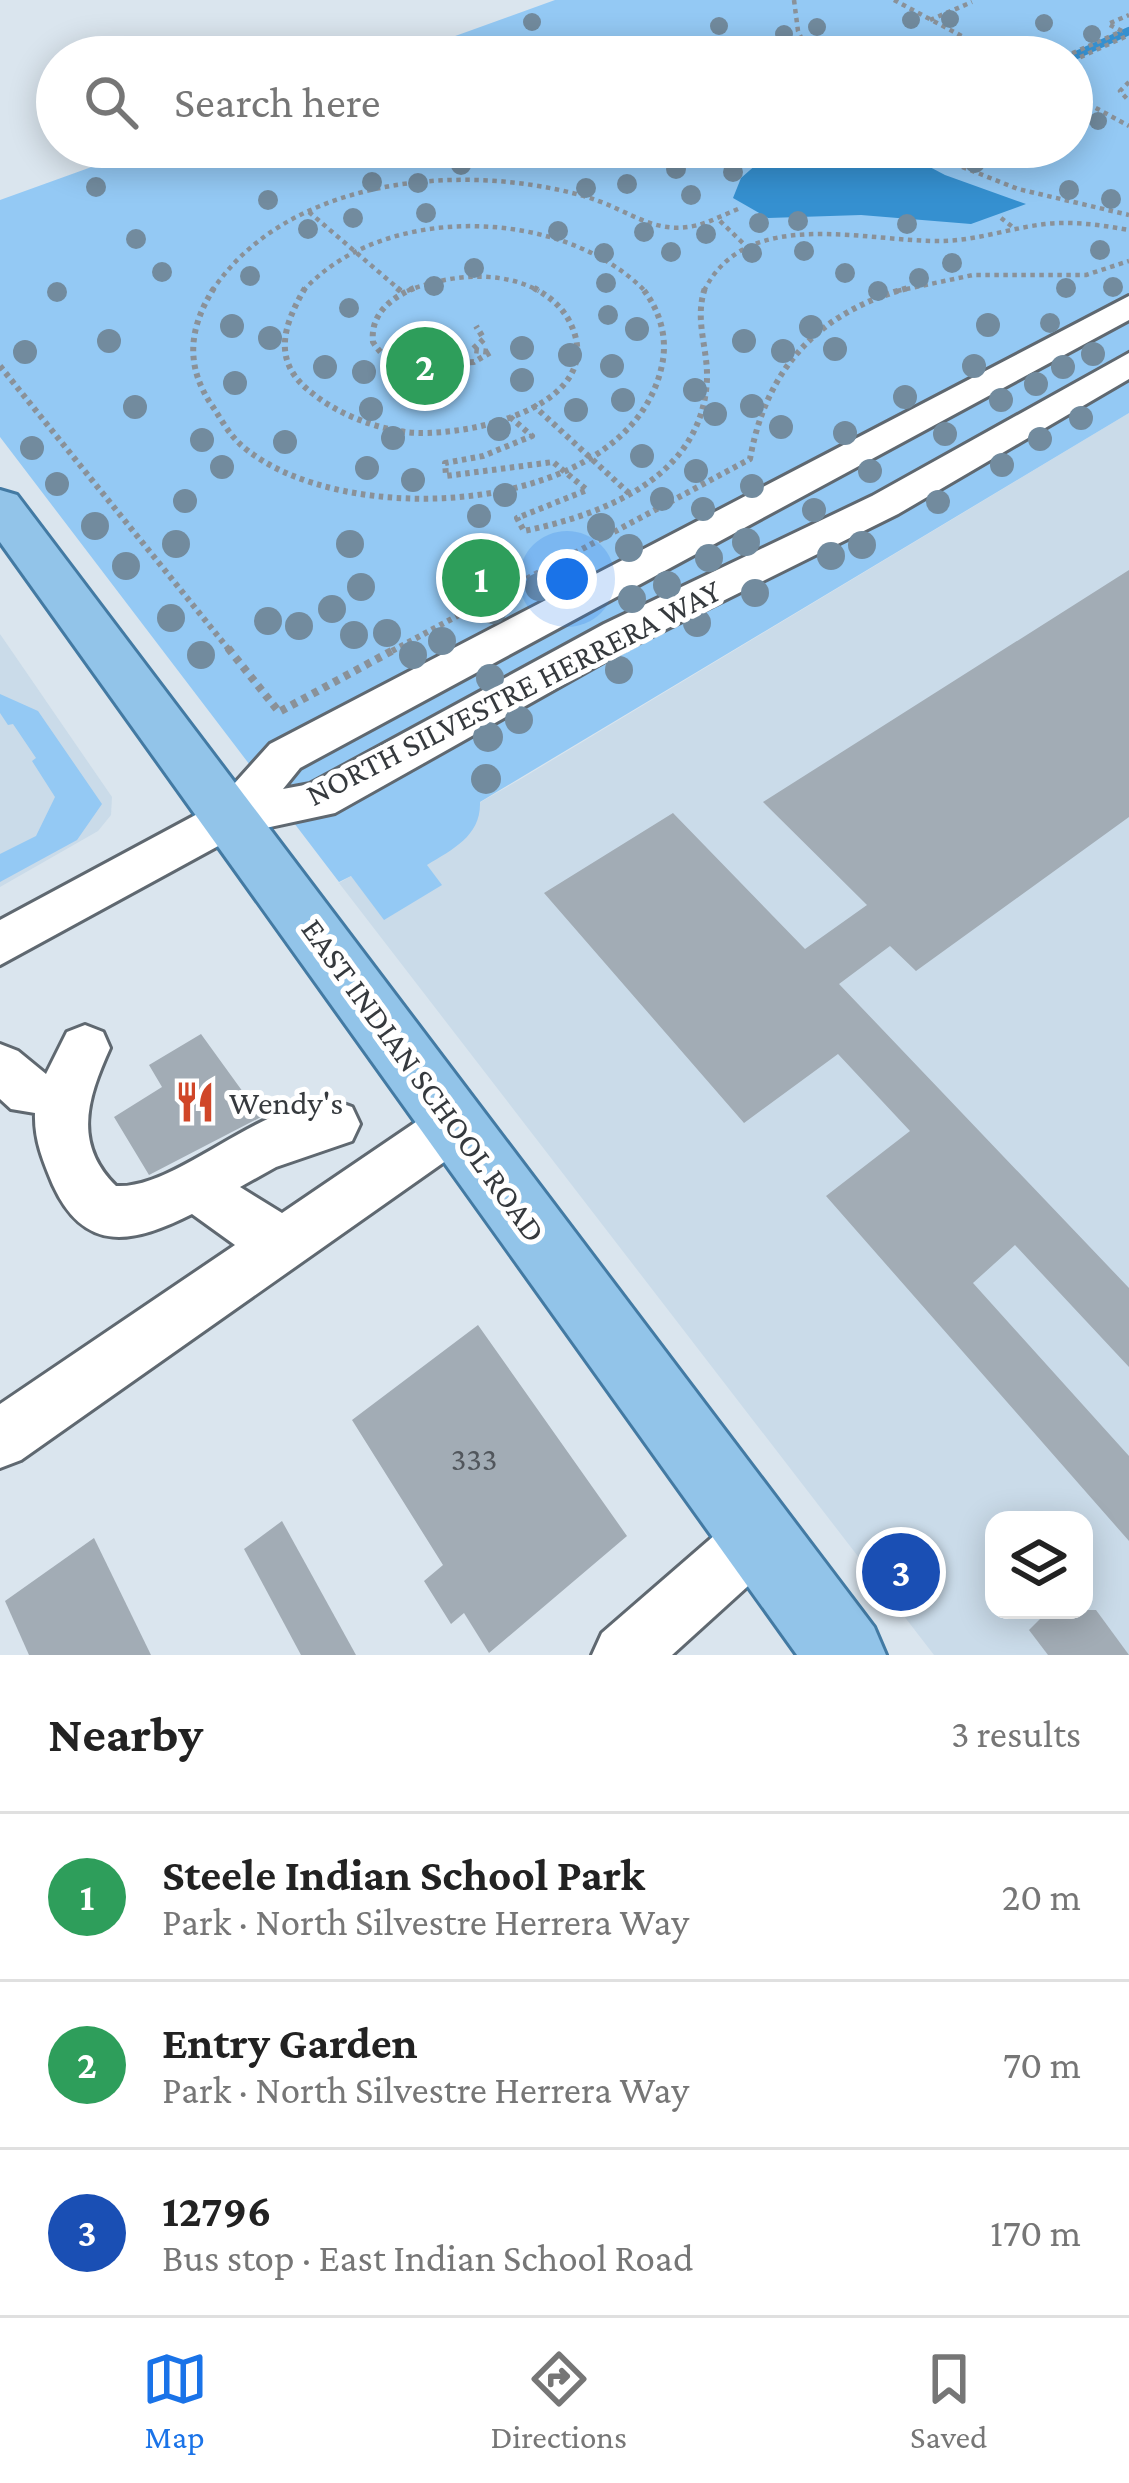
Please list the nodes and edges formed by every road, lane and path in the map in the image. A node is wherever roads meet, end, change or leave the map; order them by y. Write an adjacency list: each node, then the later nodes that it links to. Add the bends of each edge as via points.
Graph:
1 (794, 0): 7 (path)
2 (894, 0): 5 (path)
3 (972, 2): 5 (path)
4 (1129, 15): 6 (path, via 1108,24)
5 (931, 20): 8 (path)
6 (1126, 33): 9 (path)
7 (802, 36)
8 (961, 36)
9 (1093, 48)
10 (1129, 82): 11 (path, via 1120,88)
11 (1129, 101)
12 (1093, 106): 14 (path)
13 (1129, 110): 14 (path)
14 (1114, 118): 15 (path)
15 (1129, 126)
16 (954, 168): 18 (path)
17 (738, 209): 21 (path)
18 (1104, 210): 20 (path); 23 (path)
19 (309, 212): 21 (path, via 377,192 476,181 585,196 668,231); 27 (path); 37 (path, via 236,263 211,291 193,332 192,369 241,447 321,481 425,500 507,490)
20 (1129, 215)
21 (717, 218): 26 (path)
22 (1001, 218): 24 (path)
23 (1097, 224): 24 (path); 25 (path)
24 (1015, 230): 26 (path, via 905,242 818,233)
25 (1129, 230)
26 (749, 249): 38 (path, via 712,276 698,311 707,394 690,439)
27 (353, 253): 29 (path); 35 (path, via 306,286 285,322 284,356 300,386 369,427 408,434 458,434); 36 (path, via 419,232 504,228 576,246 626,272 652,300 666,332 664,372 621,435)
28 (1129, 261): 33 (path, via 1077,278 953,278 841,316 806,338 777,377 758,414 750,458 279,712)
29 (403, 293): 31 (path, via 370,325 380,351 401,366 456,371 454,363 474,362 491,352 472,350 484,339); 34 (path, via 482,276 522,285 561,307 575,331 574,372)
30 (1129, 306): 40 (street, NORTH SILVESTRE HERRERA WAY, via 285,756)
31 (476, 326)
32 (1129, 364): 40 (street, NORTH SILVESTRE HERRERA WAY, via 885,505 618,635 319,800)
33 (0, 366)
34 (533, 406): 35 (path); 36 (path)
35 (510, 417): 37 (path, via 532,436 445,463 446,476 553,462)
36 (587, 456): 37 (path); 38 (path)
37 (560, 469): 38 (path, via 587,490 517,518 524,531)
38 (632, 496)
39 (0, 507): 40 (main road, EAST INDIAN SCHOOL ROAD)
40 (232, 817): 41 (street); 44 (main road, EAST INDIAN SCHOOL ROAD)
41 (0, 944)
42 (85, 1048): 43 (street, via 68,1078 58,1127 94,1204 110,1212 141,1210 250,1153)
43 (334, 1124)
44 (456, 1124): 46 (street); 48 (main road, EAST INDIAN SCHOOL ROAD)
45 (213, 1200): 46 (street)
46 (281, 1243): 47 (street)
47 (0, 1439)
48 (759, 1537): 49 (street); 50 (main road, EAST INDIAN SCHOOL ROAD)
49 (623, 1655)
50 (846, 1655)

